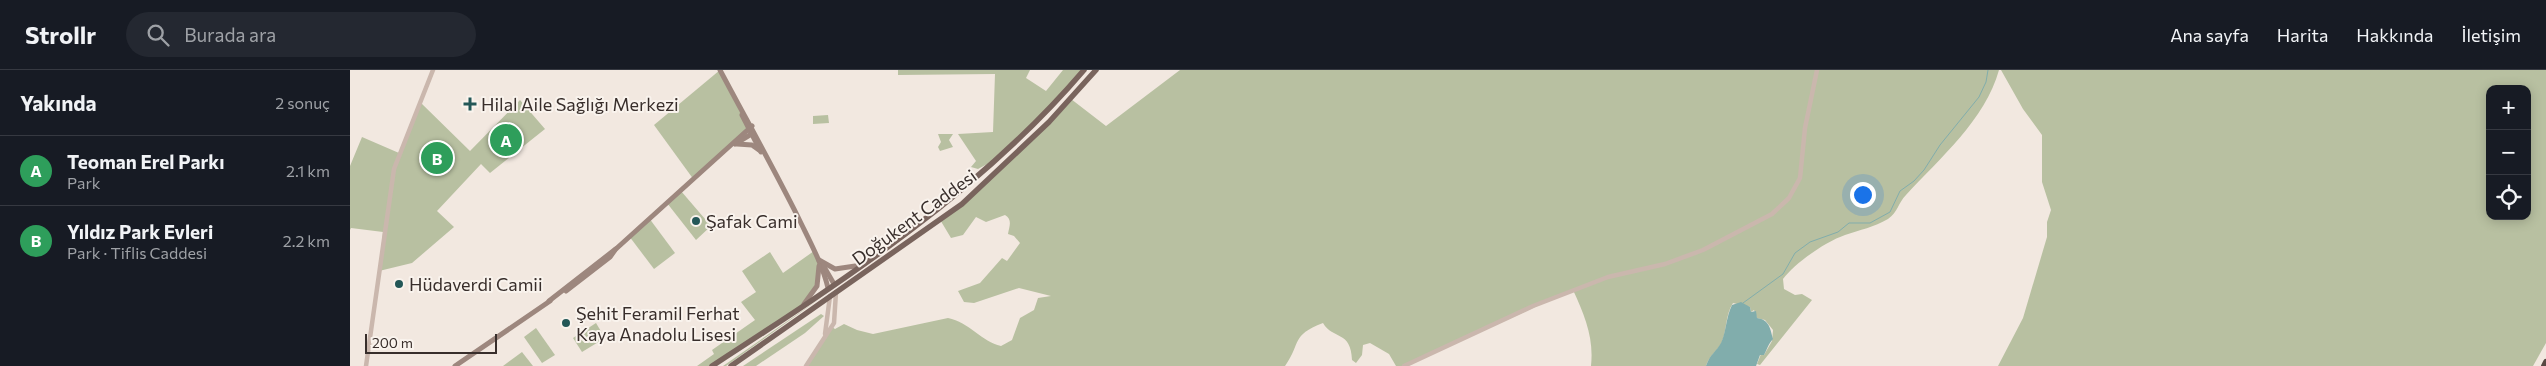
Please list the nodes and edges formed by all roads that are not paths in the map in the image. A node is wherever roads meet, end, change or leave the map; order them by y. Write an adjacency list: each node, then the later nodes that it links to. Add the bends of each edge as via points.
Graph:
1 (433, 70): 22 (street, via 394,169)
2 (720, 70): 6 (main road)
3 (1084, 70): 13 (main road, Doğukent Caddesi, via 1046,113 984,173)
4 (1096, 70): 15 (main road, Doğukent Caddesi, via 1043,128 976,193)
5 (1817, 70): 27 (street, via 1805,128 1800,178 1789,198 1772,214 1703,250 1665,264 1608,278 1533,306)
6 (750, 127): 7 (main road); 9 (main road)
7 (753, 133): 8 (main road); 10 (main road); 11 (main road)
8 (734, 145): 9 (main road); 10 (main road, via 752,145)
9 (724, 152): 23 (main road, via 582,280)
10 (761, 152): 11 (main road)
11 (769, 162): 12 (main road)
12 (818, 259): 13 (main road, via 835,269); 14 (main road); 17 (main road, via 817,286)
13 (865, 264): 14 (main road, Doğukent Caddesi)
14 (831, 286): 15 (main road); 16 (main road); 17 (main road, Doğukent Caddesi)
15 (836, 292): 16 (main road, Doğukent Caddesi); 20 (street, via 835,319)
16 (830, 296): 18 (main road, Doğukent Caddesi); 19 (street)
17 (804, 304): 24 (main road, Doğukent Caddesi)
18 (814, 307): 19 (street, via 824,307); 25 (main road, Doğukent Caddesi)
19 (829, 314): 20 (street)
20 (824, 338): 26 (street)
21 (2546, 362): 28 (highway)
22 (366, 366)
23 (454, 366)
24 (712, 366)
25 (731, 366)
26 (806, 366)
27 (1404, 366)
28 (2544, 366)

